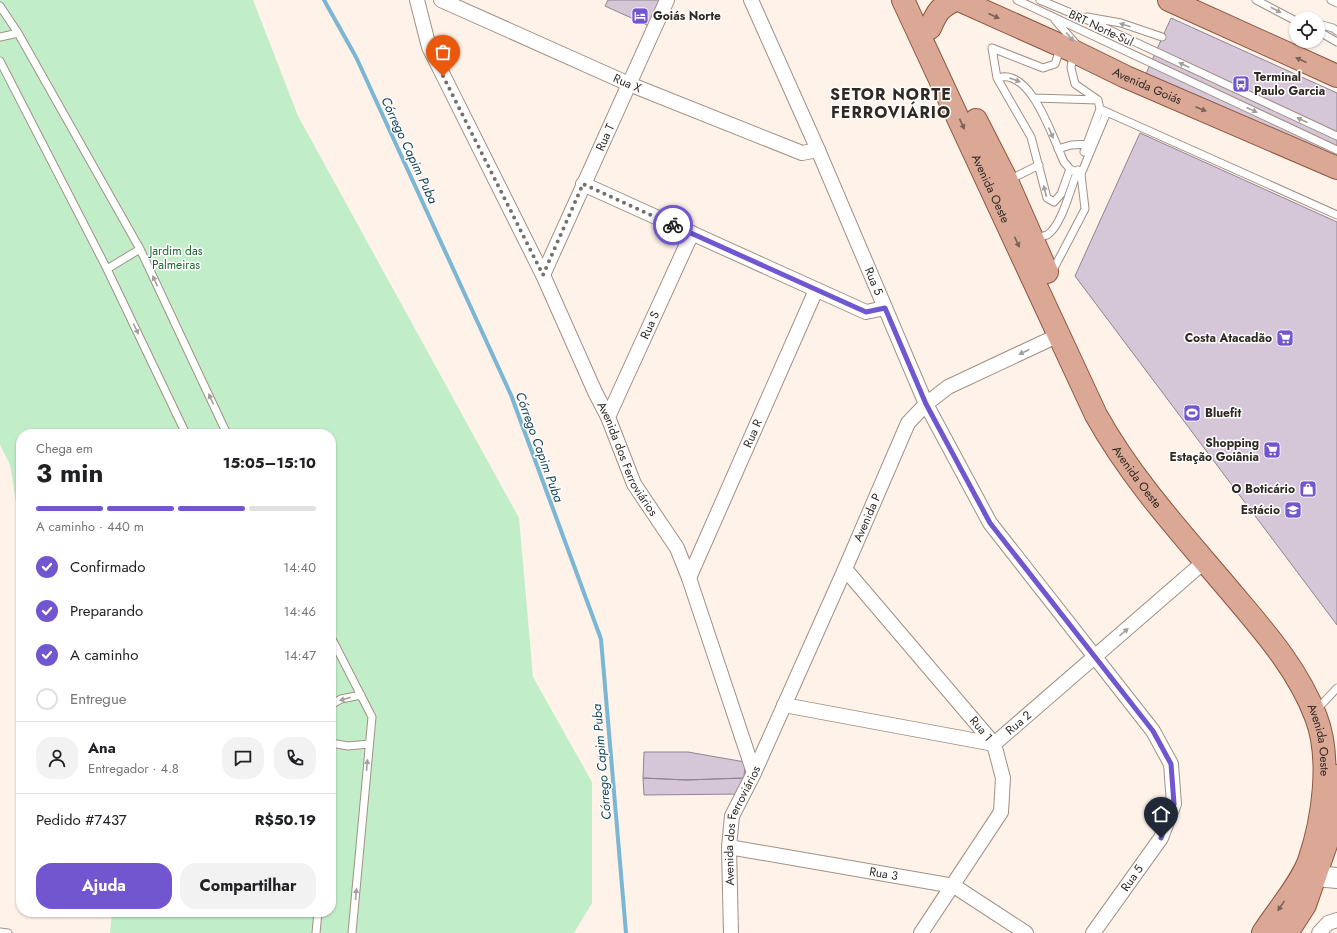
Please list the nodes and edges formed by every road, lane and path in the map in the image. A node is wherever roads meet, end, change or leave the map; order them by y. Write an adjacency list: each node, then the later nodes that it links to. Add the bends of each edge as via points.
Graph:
1 (417, 0): 50 (street, Avenida dos Ferroviários, via 429,47)
2 (441, 0): 31 (street, Rua X)
3 (667, 0): 31 (street, Rua T)
4 (751, 0): 38 (street, Rua 5)
5 (903, 0): 54 (main road, Avenida Oeste, one-way to 54)
6 (918, 0): 20 (main road, Avenida Oeste)
7 (955, 0): 20 (main road, via 942,6)
8 (959, 0): 27 (main road, Avenida Goiás, one-way to 27)
9 (1017, 0): 17 (lane, BRT Norte-Sul)
10 (1040, 0): 16 (lane, BRT Norte-Sul)
11 (1169, 0): 29 (main road, one-way to 11)
12 (1256, 0): 18 (lane, one-way to 18)
13 (1331, 0): 14 (lane)
14 (1337, 3)
15 (0, 6): 22 (lane)
16 (1075, 15): 25 (lane, one-way to 16, via 1121,23); 35 (lane, one-way to 16)
17 (1052, 17): 27 (lane, one-way to 27); 39 (lane, BRT Norte-Sul, one-way to 39)
18 (1289, 17)
19 (1325, 26): 21 (lane)
20 (930, 28): 43 (main road, Avenida Oeste)
21 (1337, 31)
22 (18, 33): 24 (lane); 48 (lane)
23 (1325, 35): 26 (lane)
24 (0, 37)
25 (1162, 37)
26 (1337, 42)
27 (1074, 52): 30 (lane, via 1043,68 992,48); 33 (lane, via 1071,68 1074,84); 41 (main road, Avenida Goiás, one-way to 41)
28 (0, 61): 49 (lane)
29 (1336, 72)
30 (996, 78): 32 (lane, one-way to 32, via 1017,79); 40 (lane, via 1031,137)
31 (629, 84): 38 (street, Rua X, via 802,153); 44 (street, Rua T)
32 (1035, 98): 33 (lane); 37 (lane, one-way to 37)
33 (1098, 100): 34 (lane)
34 (1104, 111): 36 (lane); 45 (lane)
35 (1337, 136)
36 (1090, 144): 37 (lane); 42 (lane)
37 (1058, 148): 42 (lane, via 1064,162)
38 (818, 150): 53 (street, Rua 5)
39 (1337, 150)
40 (1039, 165): 42 (lane, one-way to 40, via 1054,202 1047,198); 43 (lane)
41 (1337, 168)
42 (1076, 172): 47 (lane, via 1054,229 1047,235); 51 (lane, via 1085,209)
43 (1007, 181): 47 (main road, Avenida Oeste)
44 (583, 184): 46 (street); 50 (street, Rua T)
45 (1337, 215)
46 (692, 234): 52 (street); 56 (street, Rua S)
47 (1033, 238): 51 (main road, Avenida Oeste)
48 (140, 249): 49 (lane); 58 (lane, one-way to 48)
49 (107, 269): 57 (lane, one-way to 57)
50 (543, 275): 56 (street, Avenida dos Ferroviários, via 594,392)
51 (1050, 278): 67 (main road, Avenida Oeste, via 1108,409 1120,430 1178,508 1293,648 1308,671)
52 (816, 290): 53 (street, via 866,312); 61 (street, Rua R)
53 (885, 308): 55 (street, Rua 5)
54 (1060, 335): 55 (street, Avenida P, one-way to 55, via 948,387); 59 (main road, Avenida Oeste, via 1109,438 1126,464)
55 (926, 404): 60 (street, Avenida P, via 908,423); 63 (street, Rua 5, via 990,523)
56 (608, 417): 61 (street, Avenida dos Ferroviários, via 634,484 677,548)
57 (184, 429)
58 (225, 429)
59 (1205, 561): 63 (street, Rua 2, one-way to 59); 75 (main road, Avenida Oeste, via 1290,666 1316,718 1325,765 1317,830 1308,862)
60 (845, 569): 68 (street, Avenida P); 71 (street, Rua 1)
61 (689, 578): 72 (street, Avenida dos Ferroviários)
62 (336, 647): 65 (lane)
63 (1094, 658): 71 (street, Rua 2); 86 (street, Rua 5, via 1153,731 1171,764 1174,804 1161,838)
64 (1337, 688): 67 (lane)
65 (361, 695): 66 (lane, one-way to 66); 70 (lane, via 372,717)
66 (336, 702)
67 (1322, 704): 73 (main road, Avenida Oeste, via 1336,764)
68 (784, 705): 71 (street); 72 (street, Avenida P)
69 (336, 744): 70 (lane, via 348,746)
70 (369, 744): 82 (lane, one-way to 70)
71 (994, 744): 76 (street, Rua 1, via 1004,778 1001,812)
72 (754, 773): 74 (street, Avenida dos Ferroviários, via 732,816)
73 (1333, 843): 75 (main road, Avenida Oeste)
74 (729, 847): 76 (street, Rua 3); 83 (street, Avenida dos Ferroviários)
75 (1318, 878): 87 (main road, Avenida Oeste, one-way to 87); 88 (main road, Avenida Oeste, via 1306,905)
76 (954, 886): 84 (street, Rua 1); 85 (street, Rua 3)
77 (318, 917): 81 (lane)
78 (1337, 920): 89 (street, via 1328,923)
79 (0, 932): 80 (lane)
80 (8, 933)
81 (316, 933)
82 (352, 933)
83 (731, 933)
84 (921, 933)
85 (1026, 933)
86 (1093, 933)
87 (1263, 933)
88 (1287, 933)
89 (1319, 933)

